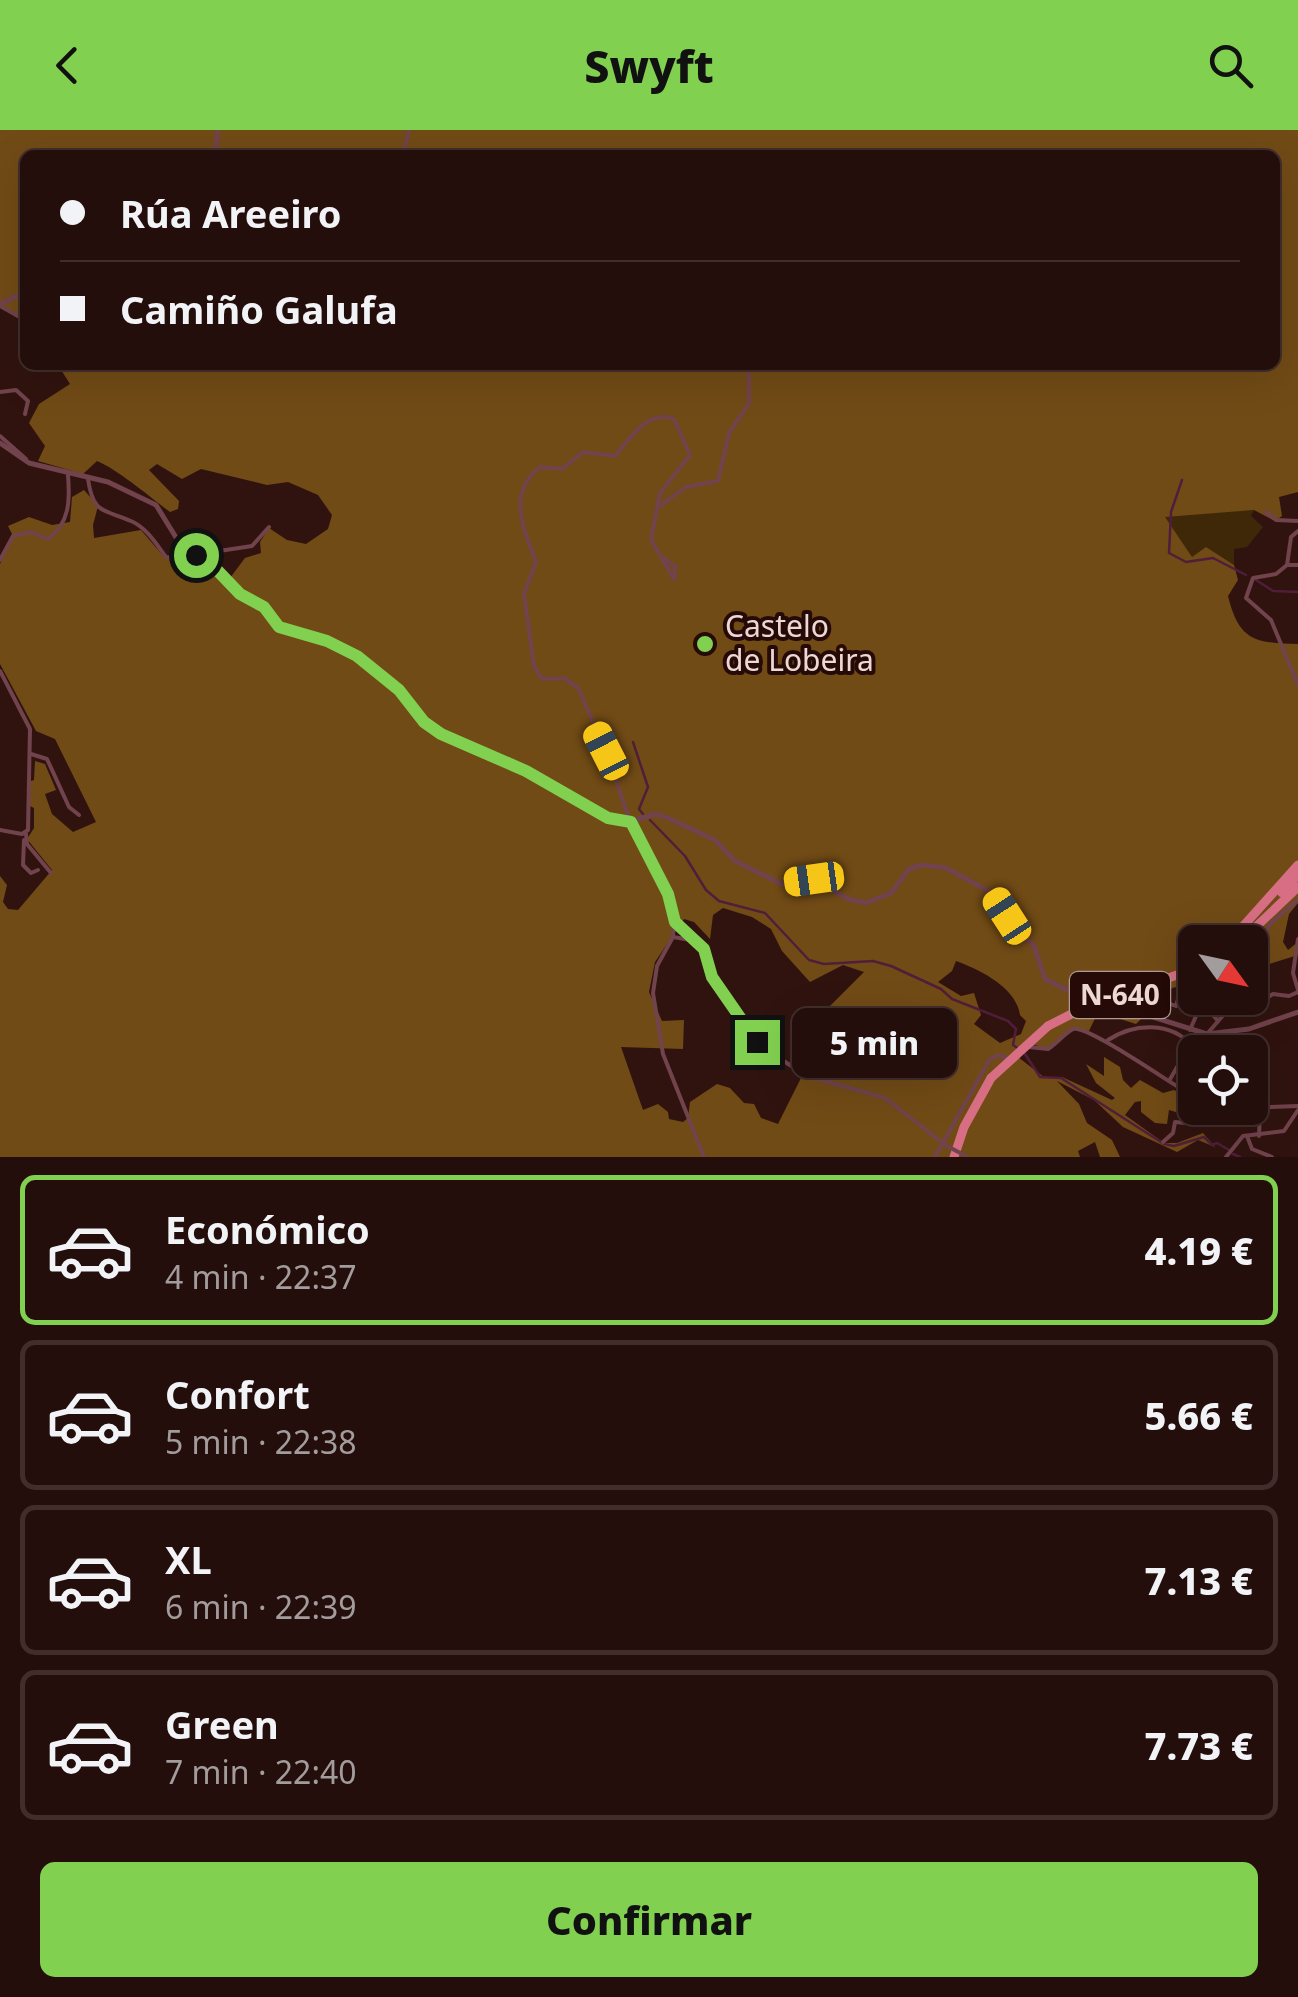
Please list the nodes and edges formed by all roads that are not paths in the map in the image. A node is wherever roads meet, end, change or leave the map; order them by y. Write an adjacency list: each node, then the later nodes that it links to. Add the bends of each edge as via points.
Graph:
1 (750, 370): 7 (street, via 749,403 729,433 718,482 690,486)
2 (0, 392): 3 (street, via 16,390 28,401)
3 (25, 414)
4 (0, 439): 5 (street, via 29,462)
5 (68, 474): 6 (street); 14 (street, via 66,520 56,533 48,539 30,532 13,536)
6 (88, 479): 12 (street, via 156,505 179,546); 12 (street, via 91,500 102,510 134,522 166,557)
7 (655, 508): 13 (street, via 651,540); 23 (street, via 662,488 690,456 680,426 664,415 651,419 614,456 584,452 562,468 537,469 519,505 536,562 524,594 536,673 578,688)
8 (1266, 512): 9 (street)
9 (1298, 521)
10 (269, 527): 12 (street, via 252,546)
11 (1298, 531): 15 (street)
12 (193, 557): 23 (street, via 264,607 279,627 357,656 441,734 526,771 608,818)
13 (662, 558)
14 (0, 560)
15 (1287, 565): 16 (street); 19 (street, via 1253,578 1246,598 1270,620)
16 (1298, 565)
17 (0, 671): 20 (street)
18 (0, 683): 20 (street)
19 (1298, 684)
20 (9, 687): 21 (street, via 30,729)
21 (31, 754): 22 (street, via 46,760); 25 (street)
22 (79, 815)
23 (631, 822): 32 (street); 50 (street, bridge, via 662,816 714,840 764,878 782,884 814,879 860,902 891,892 908,868 946,868 992,893 1034,946 1044,978 1077,996)
24 (0, 830): 25 (street)
25 (25, 837): 27 (street, via 23,865 31,873); 28 (street)
26 (1298, 865): 33 (highway)
27 (38, 870)
28 (50, 873)
29 (1298, 876): 34 (highway)
30 (1298, 887): 35 (highway)
31 (1298, 900): 36 (street)
32 (675, 922): 37 (street); 39 (street)
33 (1249, 925)
34 (1251, 925)
35 (1254, 925)
36 (1268, 928)
37 (673, 937): 39 (street); 65 (street, via 657,966 653,992 663,1054)
38 (1298, 939): 41 (street)
39 (690, 940): 64 (street, via 704,949 712,977 762,1047 807,1076 877,1094)
40 (1178, 975): 67 (highway, N-640, bridge, via 1048,1026 992,1078)
41 (1298, 991): 42 (street)
42 (1268, 997)
43 (1178, 999): 44 (street, via 1176,1006)
44 (1168, 1003)
45 (1298, 1012): 51 (street, via 1249,1029)
46 (1196, 1015): 50 (street)
47 (1213, 1015): 49 (street)
48 (1223, 1015): 49 (street)
49 (1218, 1021): 51 (street)
50 (1190, 1030): 51 (street)
51 (1206, 1034)
52 (1178, 1036): 53 (street, via 1138,1027)
53 (1108, 1040): 55 (street); 64 (street, via 1074,1029 1013,1061 998,1055 989,1060)
54 (1178, 1062): 55 (street)
55 (1168, 1081): 56 (street)
56 (1178, 1087)
57 (1268, 1107): 58 (street)
58 (1298, 1108): 62 (street, via 1284,1131)
59 (1178, 1122): 63 (street)
60 (1260, 1125): 62 (street)
61 (1248, 1136): 62 (street); 69 (street); 70 (street, via 1252,1149)
62 (1260, 1136)
63 (1163, 1142)
64 (944, 1144): 66 (street); 68 (street, bridge)
65 (703, 1154)
66 (935, 1157)
67 (954, 1157)
68 (966, 1157)
69 (1226, 1157)
70 (1272, 1157)

